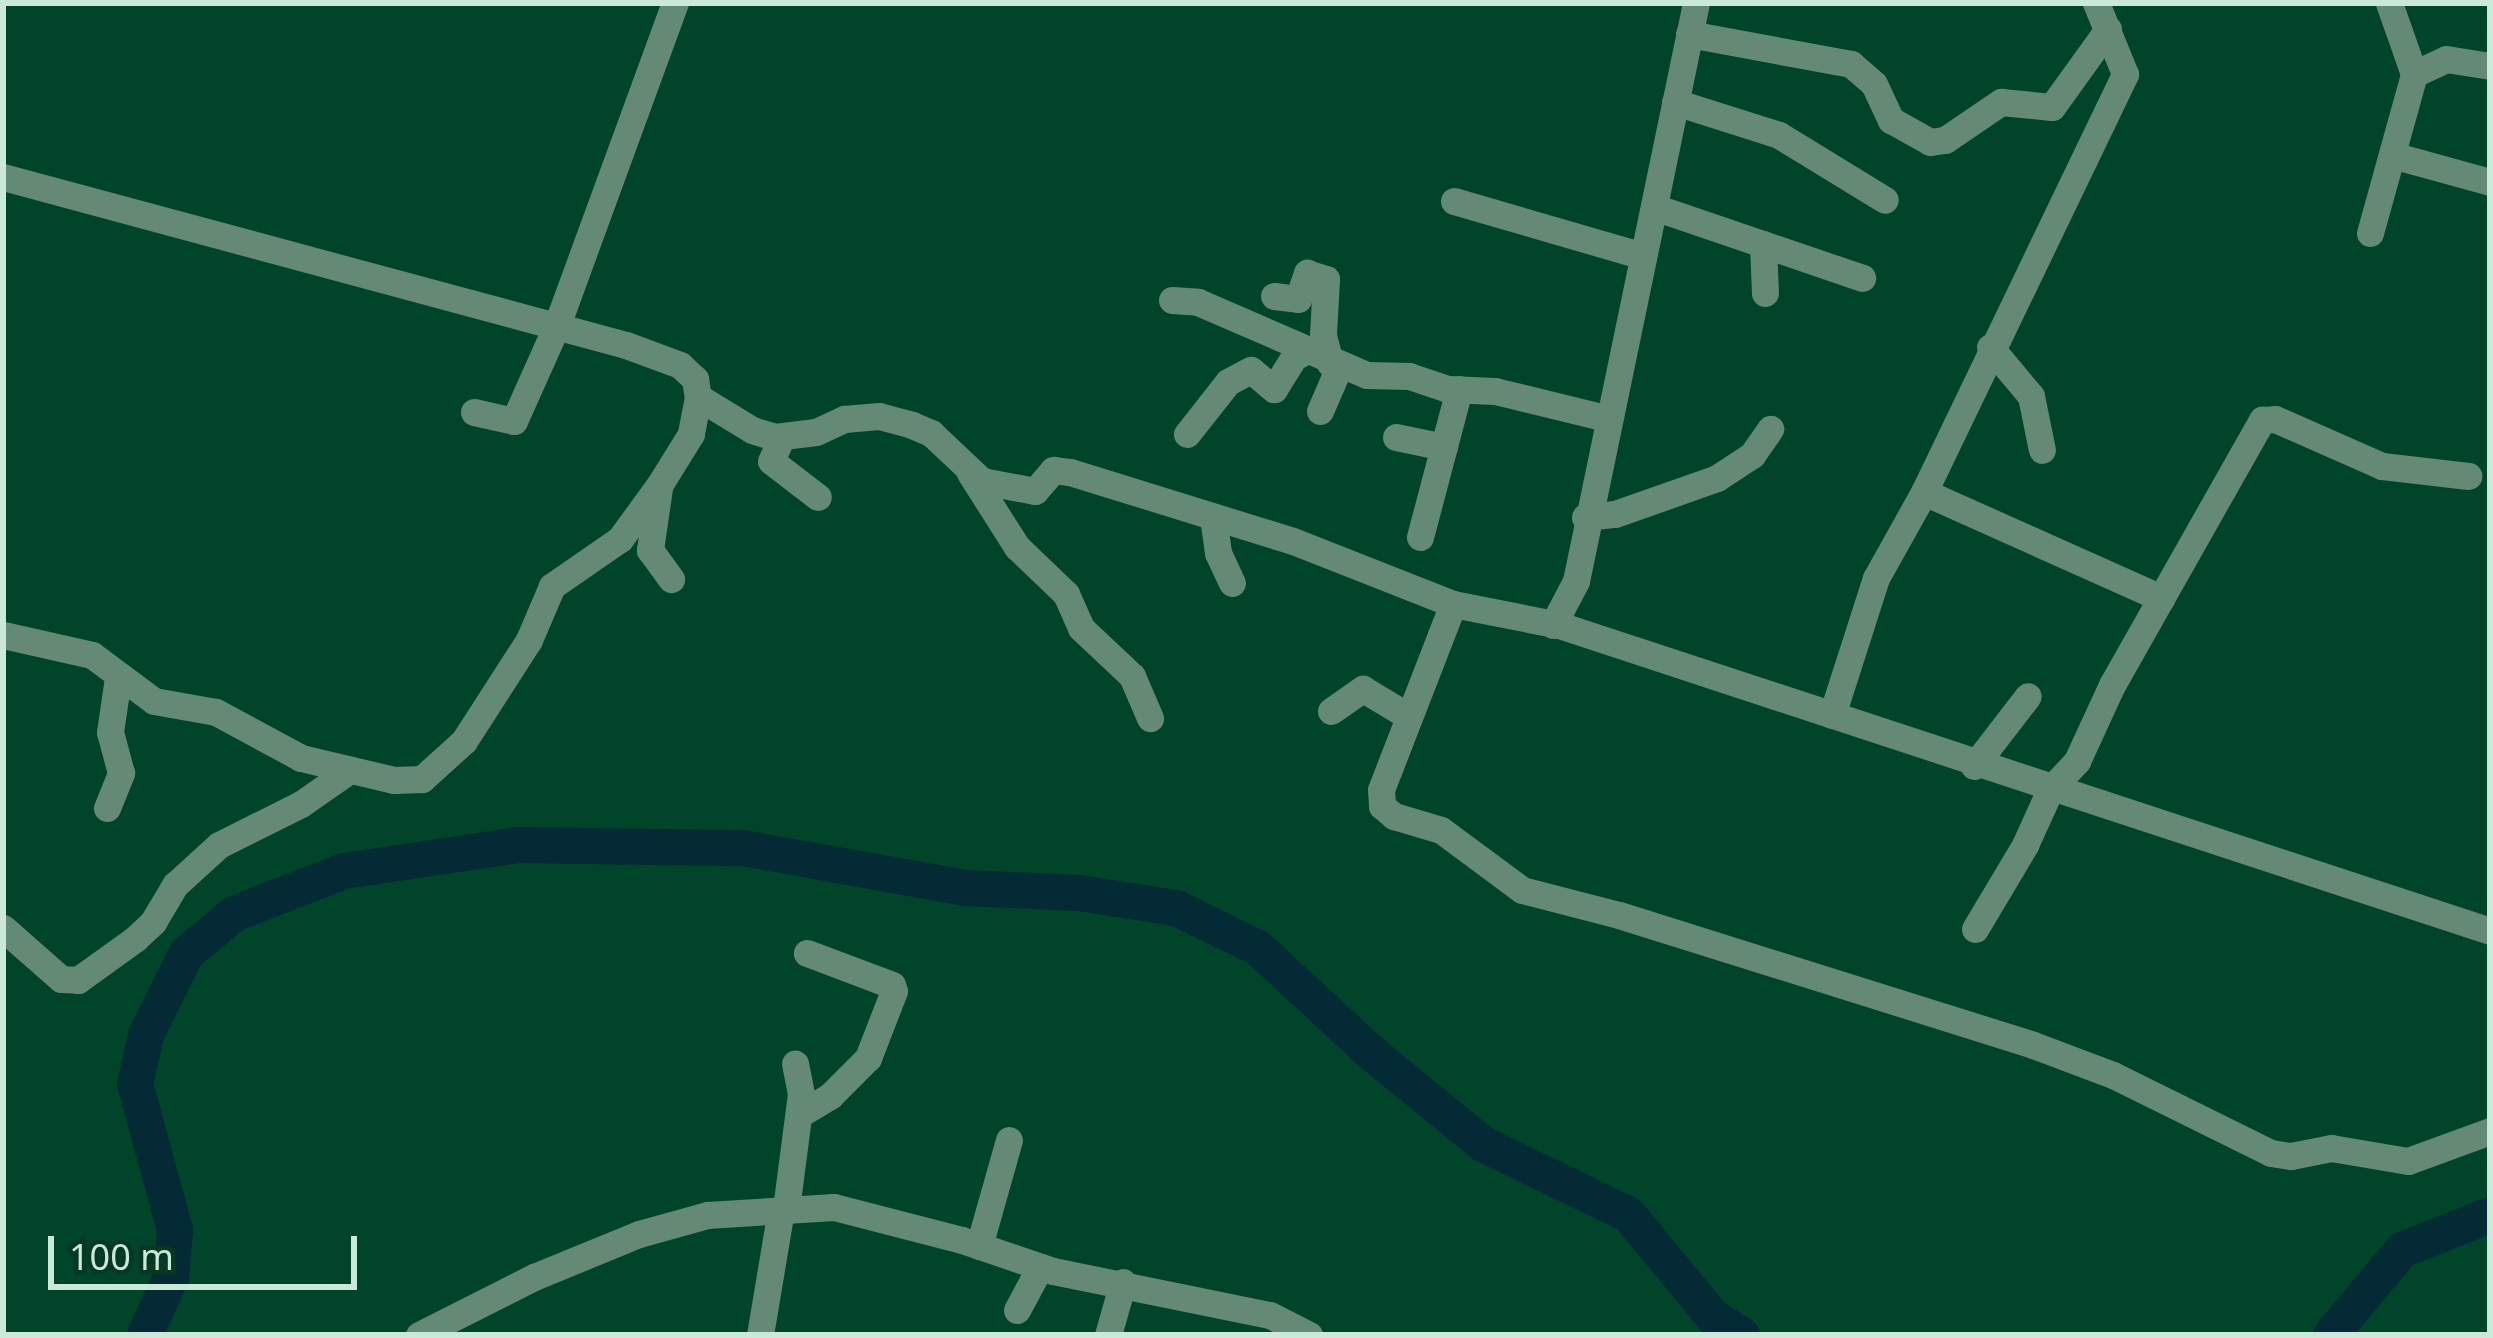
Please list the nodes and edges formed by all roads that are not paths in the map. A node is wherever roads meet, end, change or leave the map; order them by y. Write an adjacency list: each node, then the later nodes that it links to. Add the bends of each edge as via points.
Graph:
1 (675, 3): 23 (street)
2 (1696, 3): 6 (street)
3 (2096, 3): 5 (street)
4 (2389, 3): 8 (street)
5 (2108, 29): 6 (street, via 2052,107 2001,102 1930,142 1891,120 1874,85 1851,64); 24 (street, via 2125,74)
6 (1689, 34): 9 (street)
7 (2490, 66): 8 (street, via 2446,59)
8 (2414, 74): 10 (street)
9 (1675, 102): 13 (street, via 1779,135); 15 (street)
10 (2392, 155): 12 (street); 16 (street)
11 (3, 177): 23 (street)
12 (2490, 182)
13 (1885, 200)
14 (1454, 201): 18 (street)
15 (1654, 207): 17 (street); 18 (street)
16 (2370, 233)
17 (1763, 244): 19 (street); 20 (street)
18 (1643, 256): 30 (street)
19 (1862, 278)
20 (1765, 293)
21 (1274, 296): 25 (street, via 1298,299 1306,273 1326,279)
22 (1172, 299): 25 (street, via 1217,310)
23 (557, 325): 27 (street, via 680,365 695,379); 29 (street, via 514,421)
24 (1990, 347): 36 (street, via 2031,397); 40 (street)
25 (1324, 361): 26 (street); 28 (street); 32 (street, via 1294,358 1274,389 1251,370 1228,382)
26 (1459, 389): 30 (street); 35 (street)
27 (698, 398): 34 (street); 39 (street, via 691,434)
28 (1320, 411)
29 (474, 412)
30 (1606, 418): 43 (street)
31 (1770, 429): 43 (street, via 1751,455 1717,478)
32 (1187, 434)
33 (1396, 437): 35 (street)
34 (781, 438): 37 (street, via 879,416 931,433); 41 (street, via 771,461)
35 (1444, 447): 44 (street)
36 (2042, 450)
37 (970, 473): 42 (street, via 1035,491 1053,470 1070,472); 56 (street, via 1017,547 1066,594 1081,628 1132,676)
38 (2468, 476): 47 (street, via 2383,466 2262,420)
39 (660, 484): 45 (street, via 650,550); 58 (street, via 620,539 552,586 529,640 453,754 422,779)
40 (1924, 492): 47 (street); 55 (street, via 1863,611)
41 (818, 497)
42 (1213, 517): 46 (street); 48 (street)
43 (1586, 518): 49 (street, via 1576,580)
44 (1420, 537)
45 (671, 579)
46 (1232, 583)
47 (2161, 598): 59 (street, via 2077,761)
48 (1453, 604): 49 (street); 54 (street)
49 (1553, 625): 55 (street)
50 (3, 635): 51 (street, via 92,655)
51 (118, 678): 58 (street, via 154,701 216,712 302,758); 60 (street, via 110,732 121,777)
52 (2028, 696): 57 (street)
53 (1331, 711): 54 (street, via 1363,688)
54 (1408, 716): 67 (street, via 1382,806 1441,830 1522,890 2033,1045 2271,1153 2331,1148 2408,1162)
55 (1832, 716): 57 (street)
56 (1150, 718)
57 (1974, 766): 59 (street)
58 (350, 770): 61 (street, via 219,845 175,885 154,922 78,980 61,979)
59 (2050, 790): 62 (street); 63 (street)
60 (107, 808)
61 (3, 928)
62 (1975, 928)
63 (2490, 931)
64 (807, 953): 66 (street, via 894,991 868,1058)
65 (795, 1064): 66 (street)
66 (800, 1114): 69 (street)
67 (2490, 1131)
68 (1009, 1140): 70 (street)
69 (784, 1210): 70 (street, via 834,1207); 74 (street, via 707,1215 639,1234); 75 (street)
70 (979, 1246): 71 (street)
71 (1040, 1267): 72 (street); 73 (street)
72 (1123, 1282): 76 (street); 77 (street, via 1270,1315)
73 (1017, 1310)
74 (419, 1335)
75 (760, 1335)
76 (1108, 1335)
77 (1309, 1335)

